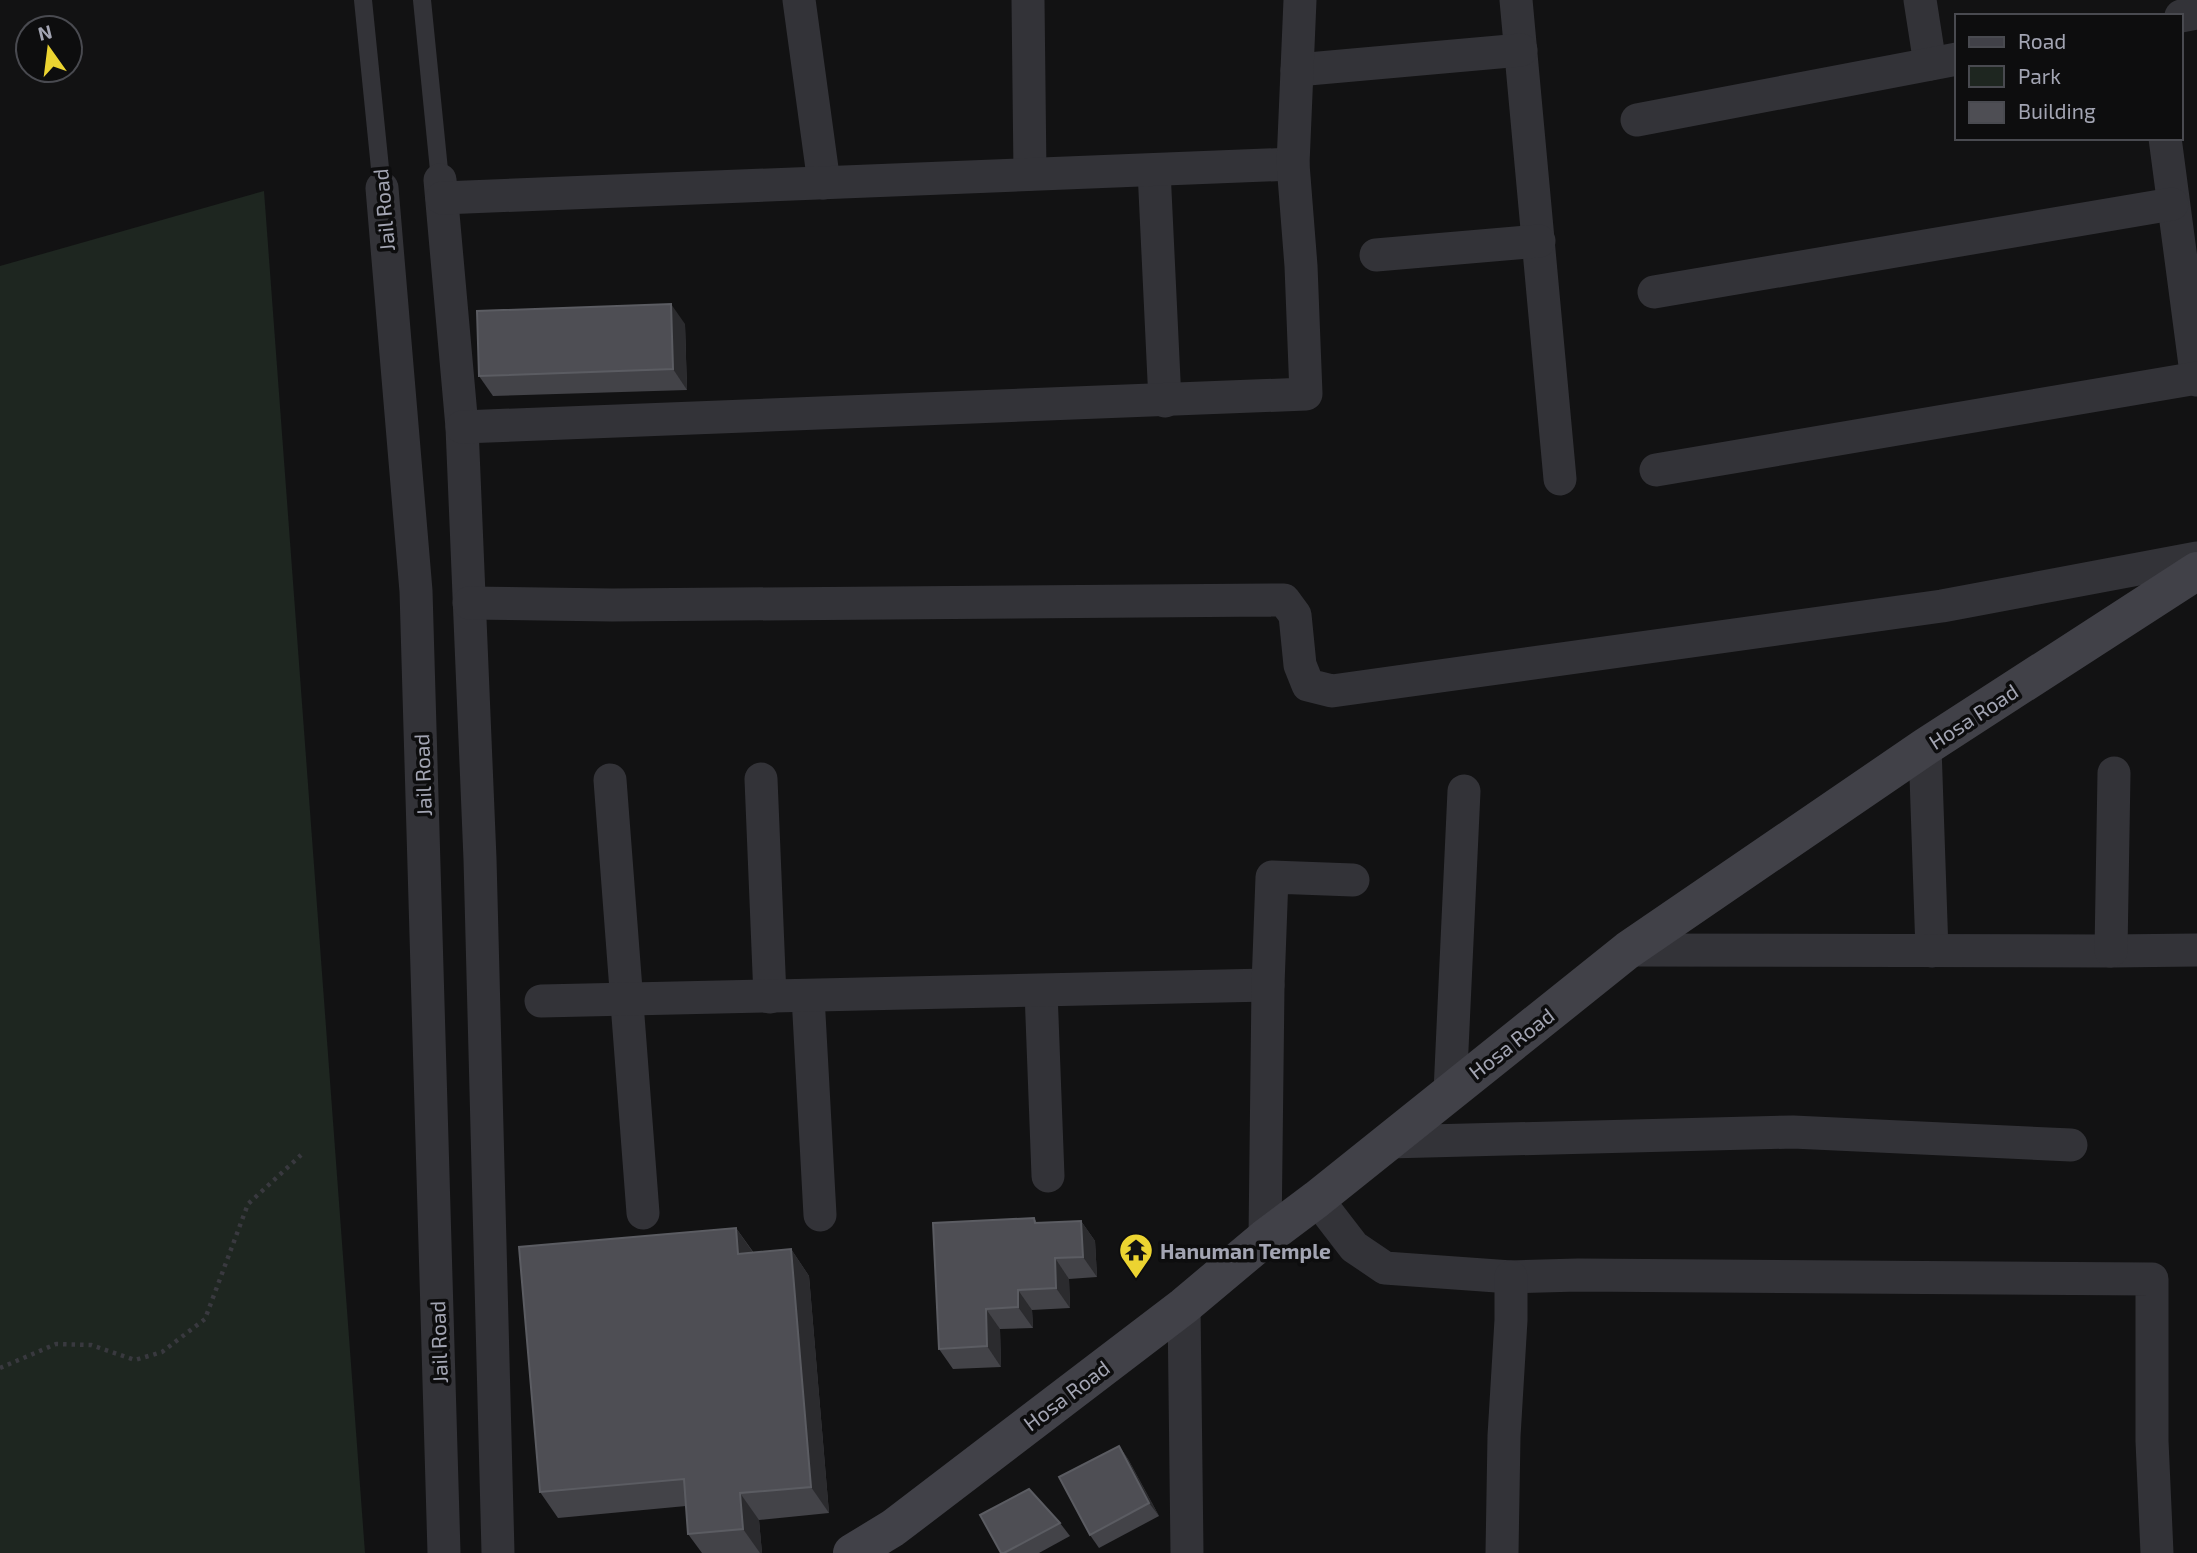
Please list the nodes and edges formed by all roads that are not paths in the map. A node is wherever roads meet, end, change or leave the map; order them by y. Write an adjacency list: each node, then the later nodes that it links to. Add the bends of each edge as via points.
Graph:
1 (363, 0): 17 (lane, Jail Road)
2 (422, 0): 18 (lane)
3 (799, 0): 16 (street)
4 (1028, 0): 15 (street)
5 (1300, 0): 10 (street)
6 (1516, 0): 8 (street)
7 (1920, 0): 9 (street)
8 (1521, 50): 10 (street); 20 (street)
9 (1943, 61): 11 (street)
10 (1297, 70): 13 (street)
11 (1637, 120)
12 (2165, 140): 19 (street)
13 (1293, 164): 14 (street); 24 (street, via 1306,394)
14 (1154, 170): 15 (street); 24 (street)
15 (1030, 174): 16 (street)
16 (824, 183): 18 (street)
17 (382, 188): 57 (street, Jail Road, via 416,591)
18 (441, 189): 25 (street)
19 (2172, 204): 22 (street); 23 (street)
20 (1539, 241): 21 (street); 27 (street)
21 (1376, 255)
22 (1654, 292)
23 (2197, 379): 26 (street)
24 (1165, 401): 25 (street)
25 (462, 427): 30 (street)
26 (1656, 470)
27 (1560, 479)
28 (2197, 558): 30 (street, via 1941,606 1332,691 1308,685 1300,665 1295,615 1284,600)
29 (2197, 571): 31 (main road, Hosa Road)
30 (469, 603): 58 (street)
31 (1924, 747): 37 (main road, Hosa Road); 39 (street)
32 (2114, 773): 40 (street)
33 (761, 779): 44 (street)
34 (610, 780): 46 (street)
35 (1464, 791): 47 (street)
36 (1353, 880): 41 (street, via 1272,877)
37 (1629, 950): 39 (street); 47 (main road, Hosa Road)
38 (2197, 950): 40 (street)
39 (1932, 951): 40 (street)
40 (2111, 951)
41 (1268, 985): 42 (street); 54 (street)
42 (1041, 991): 43 (street); 50 (street)
43 (808, 996): 44 (street); 53 (street)
44 (770, 997): 46 (street)
45 (541, 1001): 46 (street)
46 (625, 1001): 52 (street)
47 (1450, 1092): 48 (main road, Hosa Road)
48 (1388, 1142): 49 (street, via 1793,1132); 51 (main road, Hosa Road)
49 (2071, 1145)
50 (1048, 1176)
51 (1317, 1199): 54 (main road, Hosa Road); 55 (street, via 1354,1247 1385,1268)
52 (643, 1213)
53 (820, 1215)
54 (1265, 1238): 56 (main road, Hosa Road)
55 (1511, 1277): 61 (street); 62 (street, via 2152,1279)
56 (1184, 1306): 59 (main road, Hosa Road, via 893,1528); 60 (street)
57 (444, 1553)
58 (498, 1553)
59 (852, 1553)
60 (1187, 1553)
61 (1502, 1553)
62 (2157, 1553)

